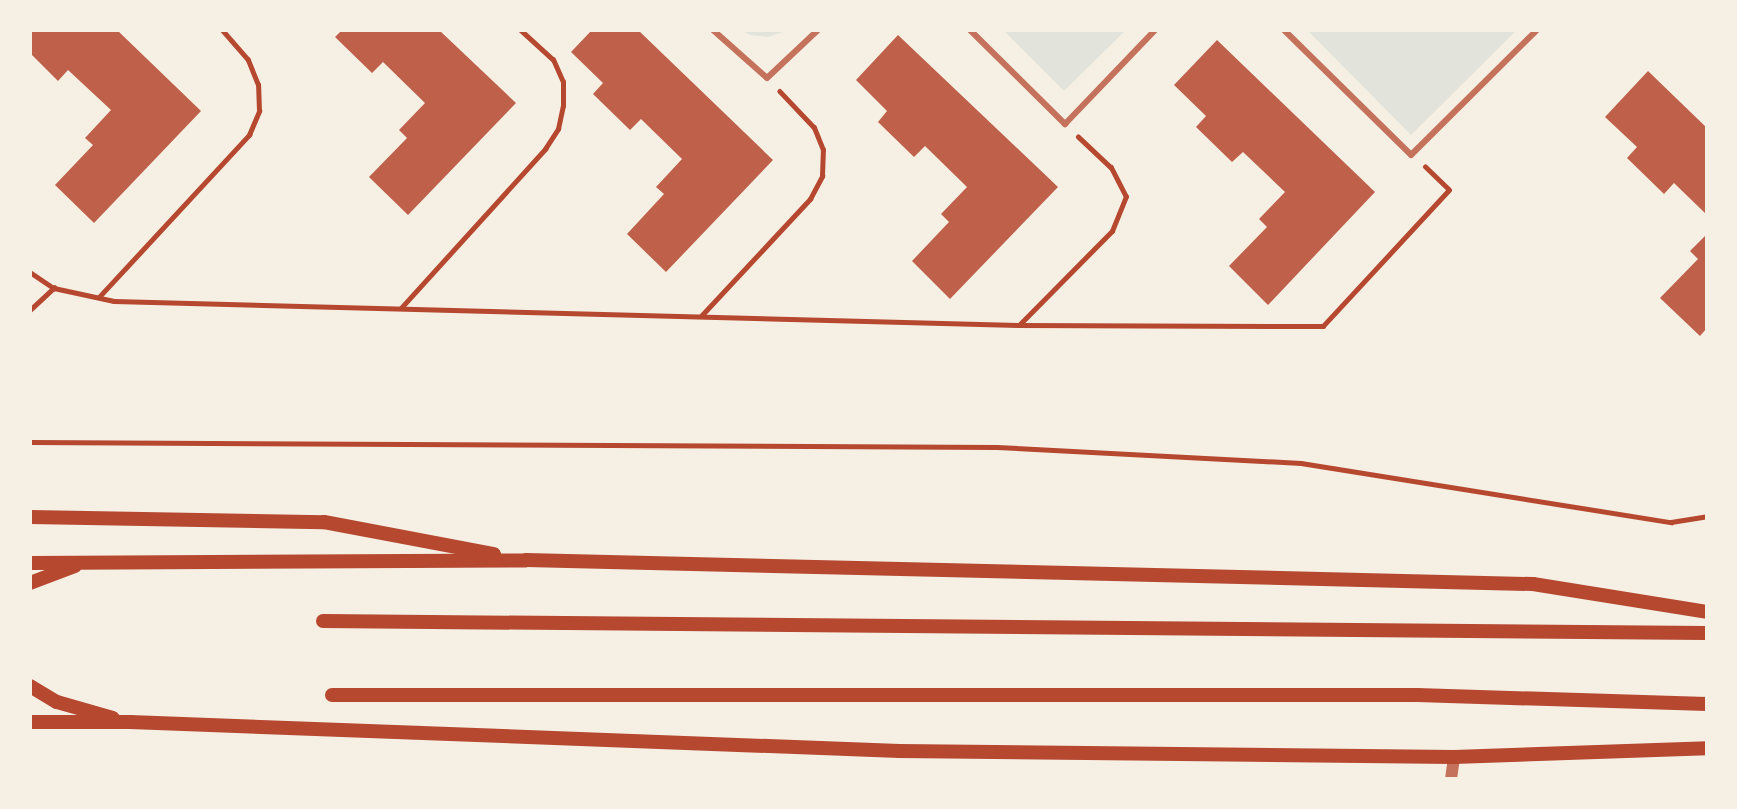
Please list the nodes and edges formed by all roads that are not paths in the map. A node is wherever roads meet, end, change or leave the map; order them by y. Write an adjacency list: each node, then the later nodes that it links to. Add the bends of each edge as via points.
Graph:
1 (713, 30): 2 (street, via 767,78)
2 (818, 30)
3 (970, 30): 4 (street, via 1065,124)
4 (1155, 30)
5 (1284, 30): 6 (street, via 1411,155)
6 (1537, 30)
7 (30, 517): 8 (main road, via 324,522)
8 (526, 560): 9 (main road); 12 (main road, via 1533,584)
9 (83, 562): 10 (main road); 11 (main road)
10 (30, 563)
11 (30, 583)
12 (1707, 612)
13 (323, 621): 14 (main road)
14 (1707, 633)
15 (30, 686): 19 (main road, via 57,702)
16 (332, 695): 17 (main road, via 1417,695)
17 (1707, 704)
18 (30, 722): 19 (main road)
19 (130, 722): 21 (main road, via 899,751)
20 (1707, 748): 21 (main road)
21 (1454, 757): 22 (street)
22 (1451, 779)

